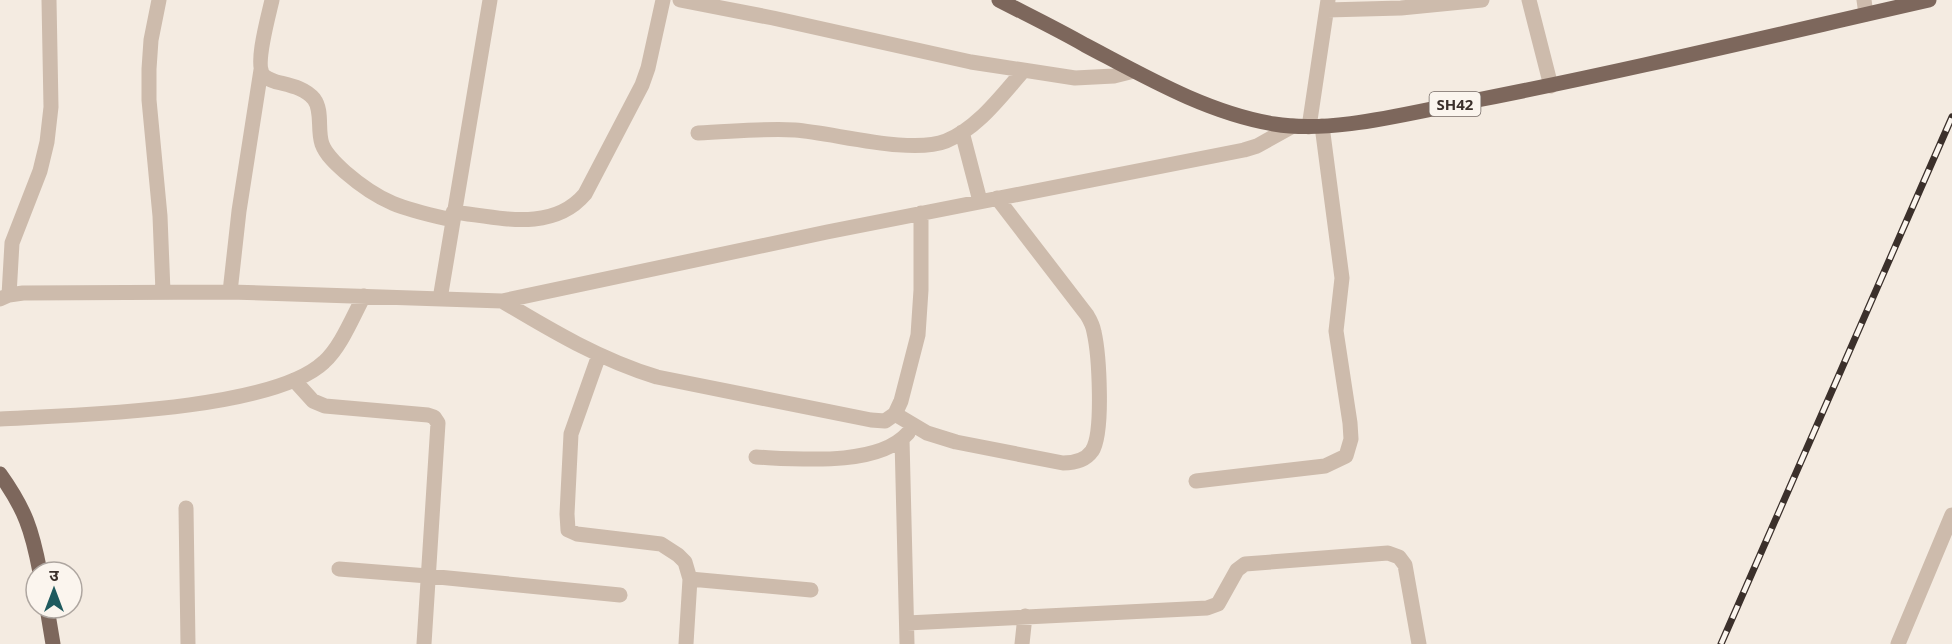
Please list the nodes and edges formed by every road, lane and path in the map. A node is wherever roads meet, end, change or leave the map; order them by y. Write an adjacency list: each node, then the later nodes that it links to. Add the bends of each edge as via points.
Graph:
1 (49, 0): 27 (street, via 51,107 47,142 12,243)
2 (159, 0): 24 (street, via 151,40 149,100)
3 (272, 0): 13 (street)
4 (490, 0): 23 (street)
5 (663, 0): 23 (street, via 642,85 578,203 560,214 536,220)
6 (680, 0): 14 (street)
7 (999, 0): 15 (main road, SH42)
8 (1482, 0): 11 (street, via 1401,8)
9 (1529, 0): 16 (street)
10 (1929, 0): 12 (main road, SH42)
11 (1328, 5): 17 (street)
12 (1865, 7): 16 (main road, SH42)
13 (261, 70): 23 (street, via 264,76 296,87 315,100 322,145 361,186 406,209); 25 (street)
14 (1024, 70): 15 (street, via 1075,78); 18 (street, via 980,119)
15 (1134, 71): 17 (main road, SH42, via 1194,100 1241,116)
16 (1551, 86): 17 (main road, SH42, via 1362,121)
17 (1308, 126): 20 (street, via 1244,150); 38 (street, via 1342,278 1336,331 1350,423 1350,449 1346,456 1324,466)
18 (962, 132): 19 (street, via 947,141 921,146 796,130); 21 (street)
19 (699, 133)
20 (997, 198): 21 (street); 34 (street, via 1092,324 1099,426 1096,443 1083,459 1064,463 956,442)
21 (980, 201): 22 (street)
22 (921, 213): 29 (street); 32 (street, via 918,335)
23 (453, 216): 28 (street)
24 (163, 292): 25 (street); 27 (street, via 23,293)
25 (230, 292): 26 (street)
26 (364, 296): 28 (street); 31 (street, via 331,355 312,372)
27 (4, 297)
28 (440, 299): 29 (street)
29 (502, 301): 30 (street)
30 (599, 355): 32 (street, via 657,377 872,420 885,421); 44 (street, via 571,434 568,530 666,546 685,562)
31 (294, 380): 33 (street, via 258,392 177,406); 43 (street, via 313,401 325,406 434,417 438,423)
32 (896, 414): 34 (street)
33 (0, 419)
34 (913, 426): 35 (street)
35 (902, 439): 36 (street, via 889,448 855,456); 49 (street)
36 (756, 457)
37 (0, 474): 41 (main road, via 19,500)
38 (1196, 481)
39 (186, 508): 51 (street)
40 (1952, 515): 57 (street)
41 (37, 560)
42 (339, 569): 43 (street)
43 (428, 576): 46 (street); 52 (street)
44 (690, 579): 45 (street); 53 (street)
45 (811, 590)
46 (621, 596)
47 (1025, 616): 49 (street); 55 (street); 56 (street, via 1208,608 1218,604 1233,576 1245,564 1388,552 1405,565)
48 (49, 620): 50 (main road)
49 (907, 623): 54 (street)
50 (52, 644)
51 (188, 644)
52 (424, 644)
53 (686, 644)
54 (907, 644)
55 (1022, 644)
56 (1419, 644)
57 (1898, 644)

